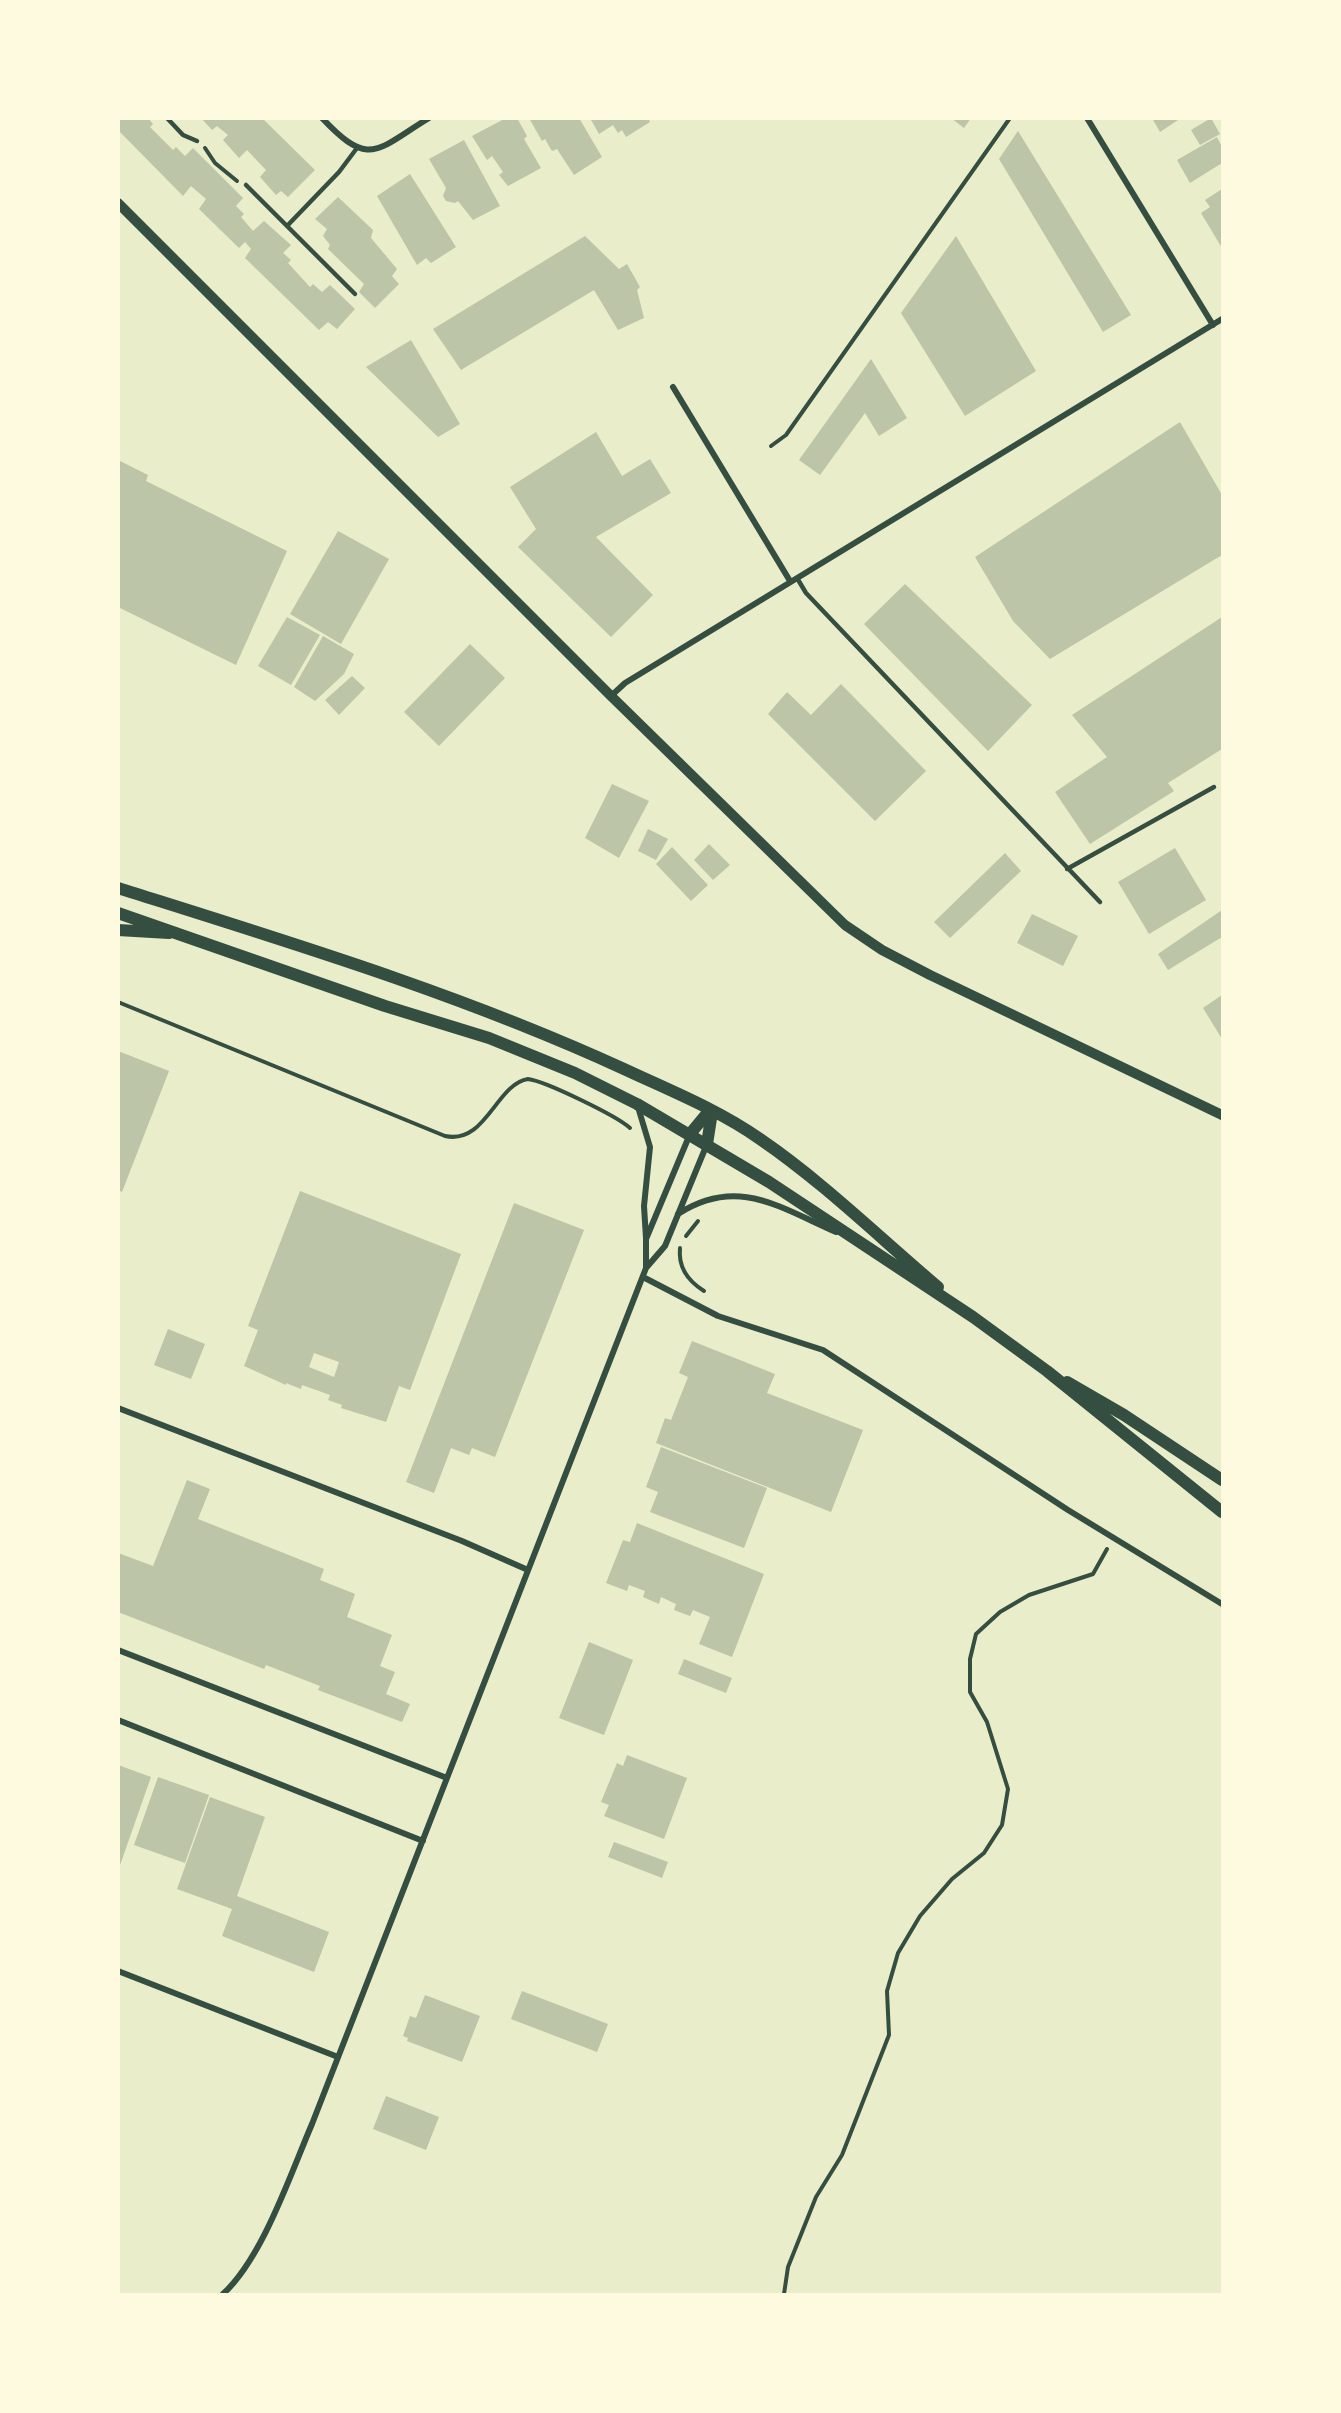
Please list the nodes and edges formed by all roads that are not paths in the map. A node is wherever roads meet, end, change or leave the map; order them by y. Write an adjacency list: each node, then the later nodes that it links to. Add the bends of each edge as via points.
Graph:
1 (167, 118): 5 (lane, via 183,135)
2 (322, 118): 6 (street)
3 (429, 118): 6 (street, via 374,150)
4 (1087, 118): 12 (street)
5 (196, 141)
6 (357, 148): 9 (lane)
7 (246, 185): 9 (lane)
8 (118, 202): 15 (street)
9 (287, 226): 10 (lane)
10 (355, 294)
11 (1222, 319): 12 (street)
12 (1213, 325): 14 (street)
13 (673, 387): 14 (street)
14 (793, 580): 15 (street, via 625,683); 17 (lane)
15 (611, 696): 25 (street, via 845,925 930,975)
16 (1214, 787): 17 (lane)
17 (1067, 869): 19 (lane)
18 (118, 888): 24 (main road, via 288,941 514,1022 581,1049)
19 (1100, 902)
20 (118, 913): 22 (main road)
21 (118, 930): 22 (main road)
22 (179, 933): 23 (main road, via 385,1006 489,1038 575,1073)
23 (637, 1104): 26 (main road); 29 (street, via 650,1147 644,1206)
24 (711, 1112): 26 (main road); 27 (main road); 33 (main road, via 760,1138)
25 (1222, 1115)
26 (690, 1134): 27 (main road); 29 (street)
27 (707, 1144): 28 (street); 30 (main road)
28 (676, 1215): 30 (street, via 712,1197 750,1197); 31 (street, via 665,1245)
29 (646, 1239): 31 (street)
30 (853, 1239): 33 (main road)
31 (646, 1268): 32 (street)
32 (643, 1277): 38 (street); 39 (street, via 718,1316 823,1350)
33 (973, 1317): 34 (main road)
34 (1047, 1371): 36 (main road, via 1124,1415); 37 (main road)
35 (118, 1408): 38 (street)
36 (1222, 1480)
37 (1222, 1512)
38 (528, 1570): 42 (street)
39 (1222, 1604)
40 (118, 1650): 42 (street)
41 (118, 1720): 43 (street)
42 (447, 1778): 43 (street)
43 (423, 1840): 45 (street)
44 (118, 1971): 45 (street)
45 (338, 2057): 46 (street, via 265,2231)
46 (223, 2295)

